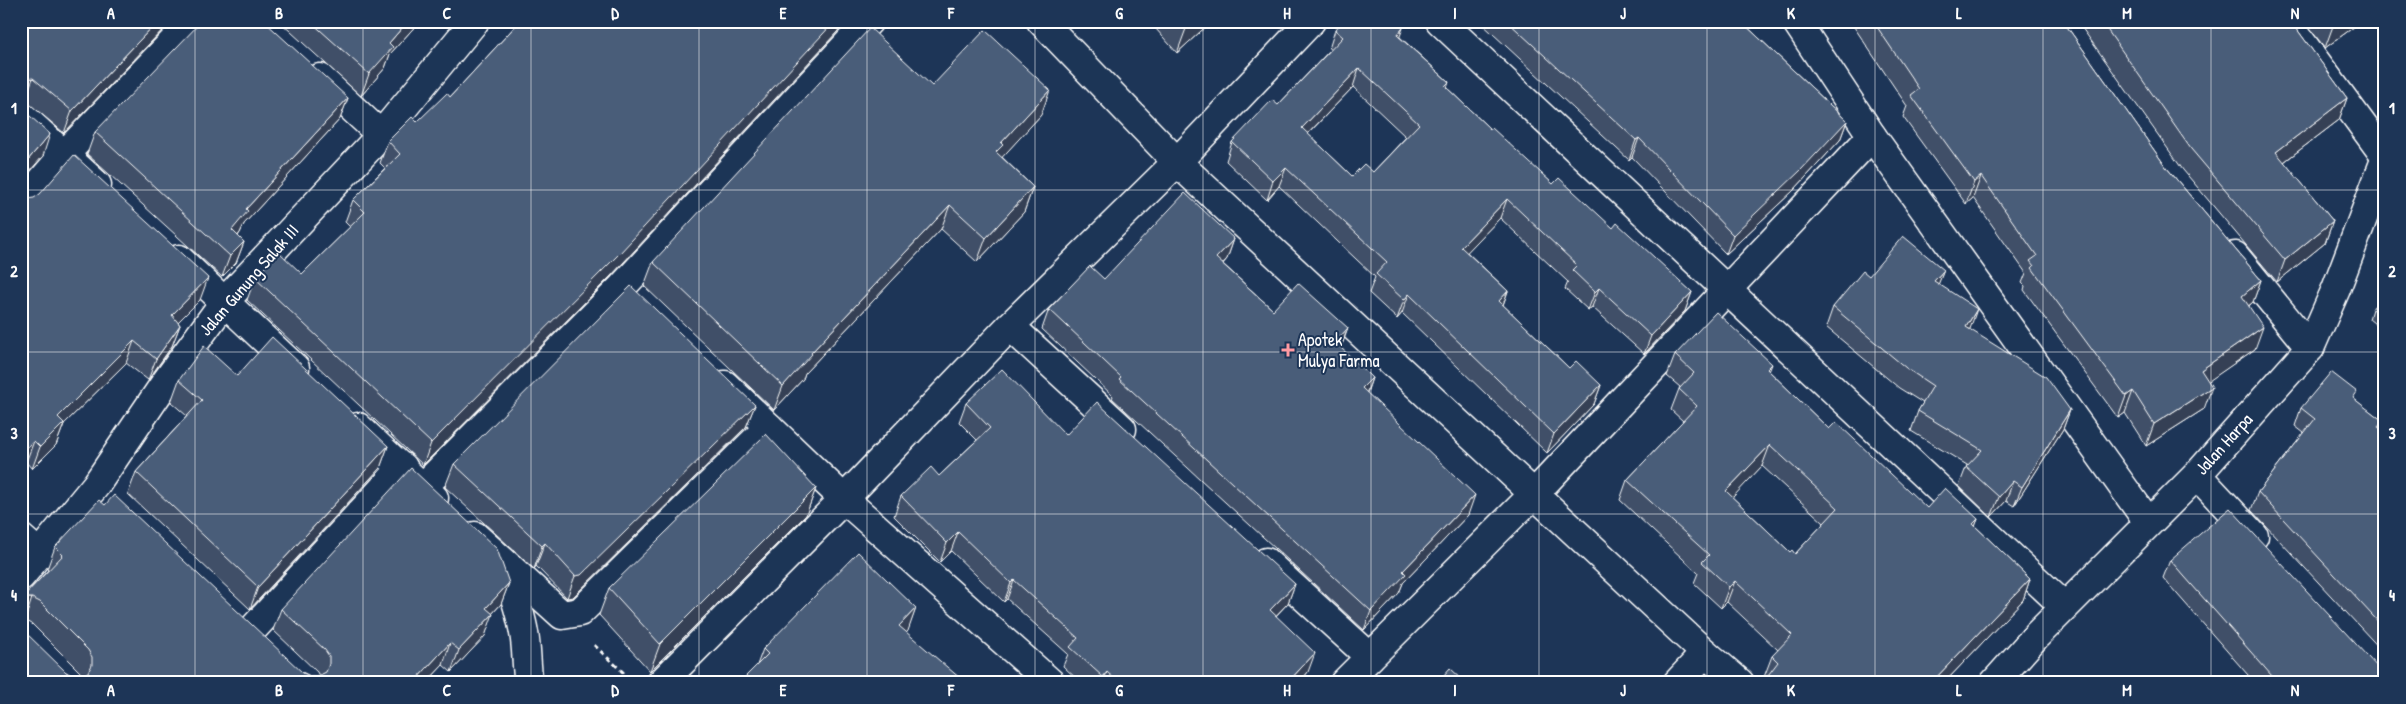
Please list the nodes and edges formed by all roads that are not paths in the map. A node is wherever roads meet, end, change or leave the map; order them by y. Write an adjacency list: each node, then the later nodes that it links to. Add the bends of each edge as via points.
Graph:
1 (193, 21): 13 (street)
2 (475, 21): 11 (street, Jalan Gunung Salak III)
3 (869, 21): 21 (street)
4 (1041, 21): 16 (street)
5 (1311, 21): 16 (street)
6 (1440, 21): 22 (street)
7 (1796, 21): 12 (street)
8 (2286, 21): 14 (street)
9 (300, 60): 11 (street)
10 (21, 116): 13 (street)
11 (381, 135): 23 (street, Jalan Gunung Salak III)
12 (1872, 136): 22 (street); 39 (street)
13 (64, 155): 17 (street); 18 (street)
14 (2385, 156)
15 (2385, 160): 26 (street, Jalan Harpa, via 2336,290)
16 (1177, 162): 25 (street); 36 (street)
17 (114, 201)
18 (21, 205)
19 (2220, 238): 26 (street)
20 (158, 240): 23 (street)
21 (622, 287): 24 (street); 35 (street)
22 (1727, 289): 36 (street); 45 (street)
23 (225, 301): 28 (street); 34 (street, Jalan Gunung Salak III)
24 (643, 307)
25 (1010, 326): 31 (street); 37 (street)
26 (2310, 348): 33 (street, Jalan Harpa)
27 (706, 367): 30 (street)
28 (310, 382)
29 (339, 410): 32 (street)
30 (769, 427): 37 (street); 43 (street, via 580,612 562,615)
31 (1142, 448)
32 (403, 467): 35 (street); 47 (street)
33 (2197, 475): 39 (street, Jalan Harpa); 42 (street)
34 (96, 485): 38 (street); 41 (street, Jalan Gunung Salak III)
35 (423, 487): 43 (street)
36 (1534, 494): 49 (street); 50 (street)
37 (844, 499): 51 (street); 53 (street)
38 (117, 505)
39 (2148, 522): 45 (street, Jalan Harpa)
40 (1245, 542): 50 (street)
41 (30, 546): 44 (street, Jalan Gunung Salak III)
42 (2271, 554)
43 (504, 563): 52 (street, via 520,609)
44 (21, 576)
45 (2066, 607): 57 (street, Jalan Harpa)
46 (231, 610): 47 (street)
47 (252, 630): 48 (street)
48 (272, 650)
49 (1705, 653): 55 (street); 56 (street)
50 (1370, 657): 54 (street)
51 (1041, 680)
52 (529, 683)
53 (661, 683)
54 (1344, 683)
55 (1677, 683)
56 (1740, 683)
57 (1994, 683)

